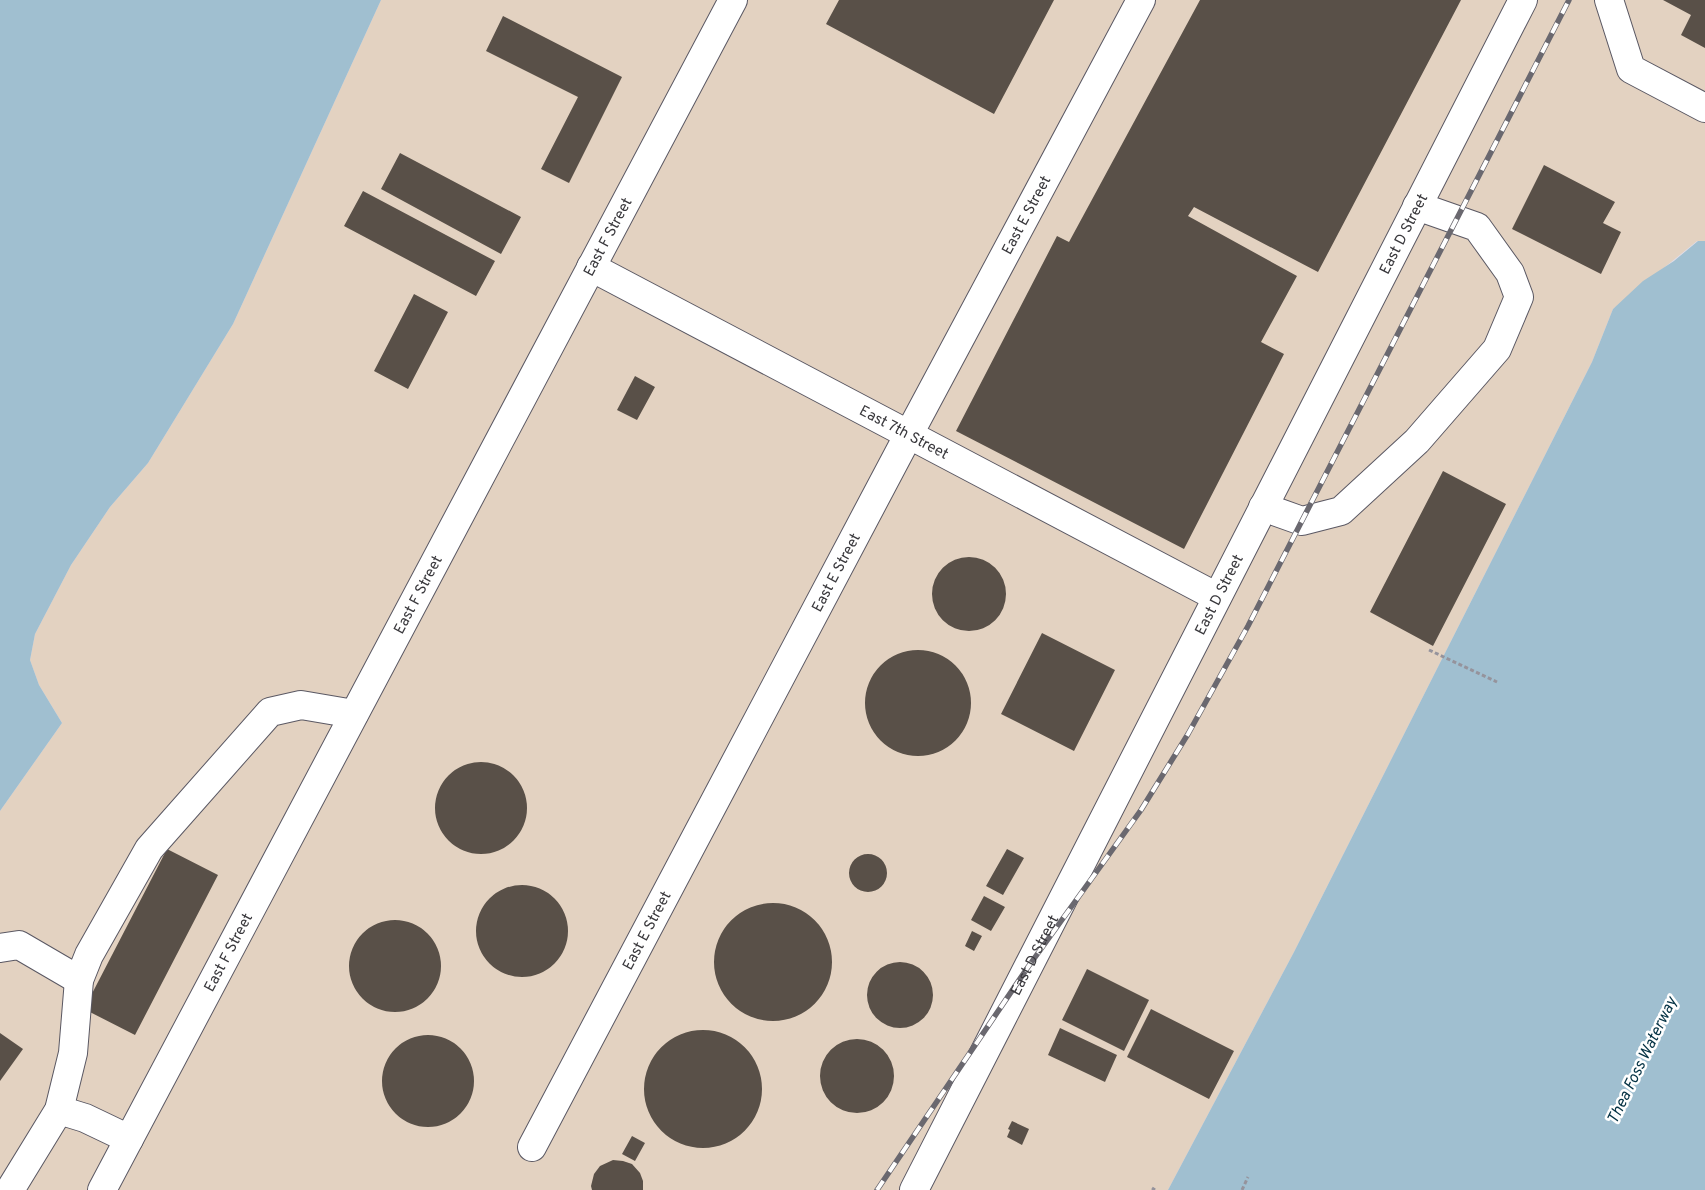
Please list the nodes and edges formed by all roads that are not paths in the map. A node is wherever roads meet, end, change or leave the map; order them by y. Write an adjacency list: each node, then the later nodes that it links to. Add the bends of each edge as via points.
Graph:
1 (733, 0): 7 (street, East F Street)
2 (1141, 0): 8 (street, East E Street)
3 (1522, 0): 6 (street, East D Street)
4 (1609, 0): 5 (street, via 1631,69)
5 (1705, 108)
6 (1417, 206): 9 (street, East D Street); 9 (street, via 1476,227 1510,273 1519,297 1497,349 1417,441 1341,511 1302,521)
7 (591, 267): 8 (street, East 7th Street); 11 (street, East F Street)
8 (909, 434): 10 (street, East 7th Street); 16 (street, East E Street)
9 (1263, 507): 10 (street, East D Street)
10 (1216, 597): 19 (street, East D Street)
11 (354, 714): 13 (street, via 301,705 270,712 149,849 89,955); 15 (street, East F Street)
12 (0, 948): 13 (street, via 19,945)
13 (79, 980): 14 (street, via 73,1053)
14 (60, 1110): 15 (street); 17 (street)
15 (129, 1139): 18 (street, East F Street)
16 (532, 1147)
17 (10, 1190)
18 (102, 1190)
19 (914, 1190)

